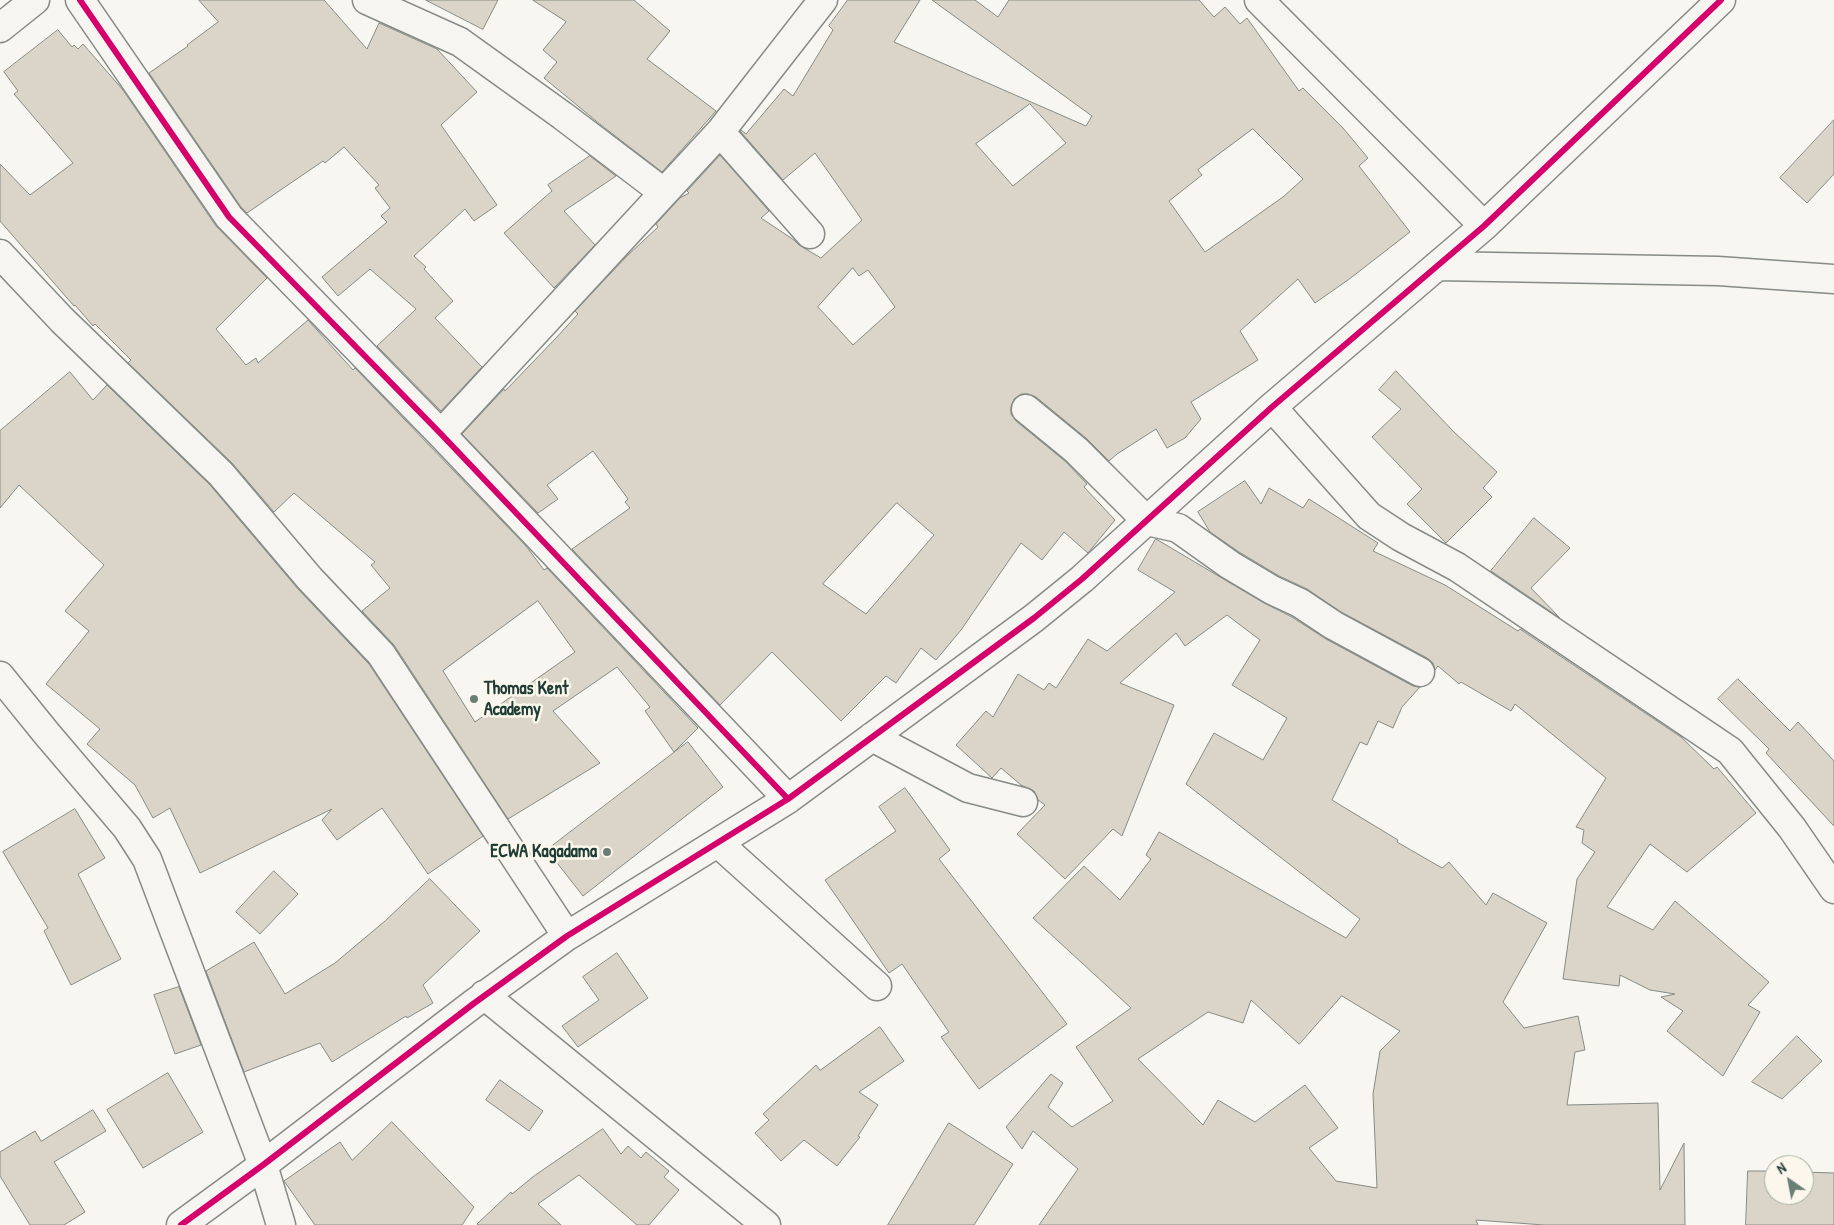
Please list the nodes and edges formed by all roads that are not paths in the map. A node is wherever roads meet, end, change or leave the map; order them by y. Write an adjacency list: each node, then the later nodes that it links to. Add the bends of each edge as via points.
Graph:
1 (35, 0): 7 (street)
2 (80, 0): 17 (street, via 229,217)
3 (366, 0): 9 (street, via 460,42)
4 (823, 0): 8 (street)
5 (1259, 0): 10 (street)
6 (1721, 0): 10 (street)
7 (0, 28)
8 (720, 132): 9 (street); 11 (street)
9 (663, 192): 17 (street)
10 (1484, 226): 13 (street)
11 (810, 234)
12 (0, 254): 26 (street, via 62,320 221,474 310,579 381,654)
13 (1437, 266): 14 (street, via 1718,271); 15 (street)
14 (1834, 279)
15 (1272, 407): 18 (street); 25 (street, via 1369,516 1456,567 1730,751 1792,828)
16 (1026, 409): 18 (street, via 1076,450)
17 (441, 434): 22 (street)
18 (1147, 520): 19 (street, via 1178,528 1272,590); 21 (street, via 1034,618)
19 (1420, 672)
20 (0, 676): 29 (street, via 127,828 147,859)
21 (872, 737): 22 (street); 23 (street, via 968,788)
22 (788, 799): 24 (street)
23 (1023, 802)
24 (718, 843): 26 (street); 27 (street)
25 (1834, 889)
26 (567, 936): 28 (street)
27 (877, 986)
28 (484, 995): 29 (street); 32 (street)
29 (263, 1165): 30 (street); 31 (street)
30 (180, 1225)
31 (281, 1225)
32 (766, 1225)

